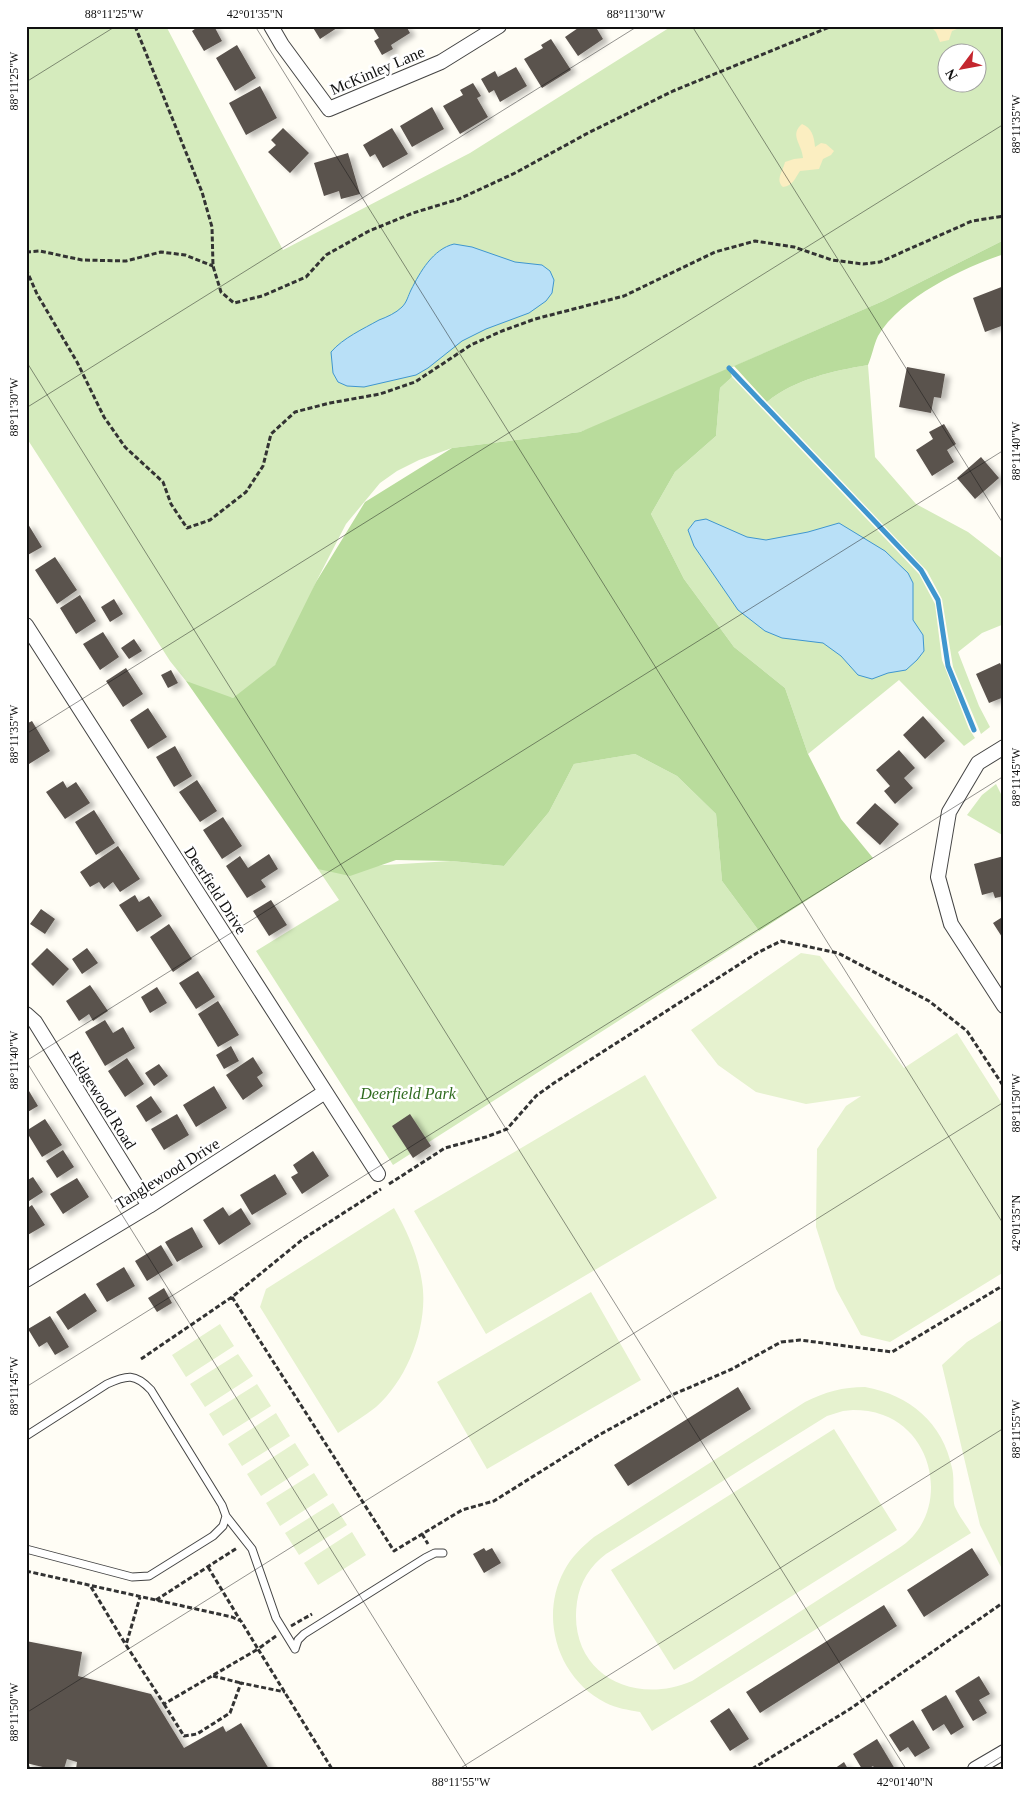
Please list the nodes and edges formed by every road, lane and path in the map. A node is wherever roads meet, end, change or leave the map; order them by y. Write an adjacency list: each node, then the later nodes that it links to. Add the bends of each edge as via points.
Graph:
1 (136, 26): 7 (path, via 202,192 212,227)
2 (271, 26): 3 (street, McKinley Lane, via 328,109 441,62)
3 (499, 26)
4 (832, 26): 7 (path, via 673,91 459,199 369,230 326,255 306,277 262,296 234,303 221,292)
5 (1004, 216): 8 (path, via 972,221 880,262 863,264 832,260 794,247 755,241 716,252 624,296 502,331 471,345 415,382 380,394 295,412 271,434 263,466 246,492 210,520 187,528 171,504 163,482 125,447 104,417)
6 (26, 252): 7 (path, via 40,251 82,260 126,261 162,252 185,255)
7 (213, 266)
8 (26, 269)
9 (26, 626): 10 (street, Deerfield Drive)
10 (32, 646): 15 (street, Deerfield Drive)
11 (1004, 747): 12 (street, via 978,763 949,812 938,877 951,924)
12 (1004, 1006)
13 (26, 1014): 17 (street, Ridgewood Road, via 35,1022)
14 (1004, 1087): 20 (path, via 967,1031 929,1001 838,953 781,941 757,953 554,1083 536,1096 507,1128 445,1148 303,1239)
15 (325, 1092): 16 (street, Deerfield Drive); 17 (street, Tanglewood Drive)
16 (378, 1174)
17 (149, 1206): 18 (street, Tanglewood Drive)
18 (26, 1280)
19 (1004, 1285): 20 (path, via 892,1352 800,1340 781,1342 599,1435 494,1501 462,1510 394,1551)
20 (232, 1297): 21 (path)
21 (141, 1359)
22 (26, 1436): 23 (lane, via 107,1384 120,1378 142,1380 222,1504)
23 (226, 1516): 24 (lane, via 223,1526 213,1536 149,1576 132,1577); 26 (lane, via 252,1549 276,1618 295,1649 304,1634 425,1558)
24 (26, 1549)
25 (230, 1552): 27 (path)
26 (443, 1553)
27 (208, 1567): 31 (path); 33 (path)
28 (26, 1572): 29 (path)
29 (90, 1587): 30 (path); 34 (path)
30 (140, 1597): 31 (path); 34 (path)
31 (156, 1600): 33 (path)
32 (1004, 1602): 42 (path, via 850,1709)
33 (240, 1621): 35 (path)
34 (126, 1645): 39 (path)
35 (258, 1649): 36 (path); 38 (path)
36 (212, 1676): 37 (path); 39 (path)
37 (241, 1683): 38 (path); 39 (path, via 230,1713 197,1734 184,1736)
38 (285, 1692): 41 (path)
39 (164, 1704)
40 (1004, 1752): 43 (street)
41 (332, 1769)
42 (752, 1769)
43 (975, 1769)

